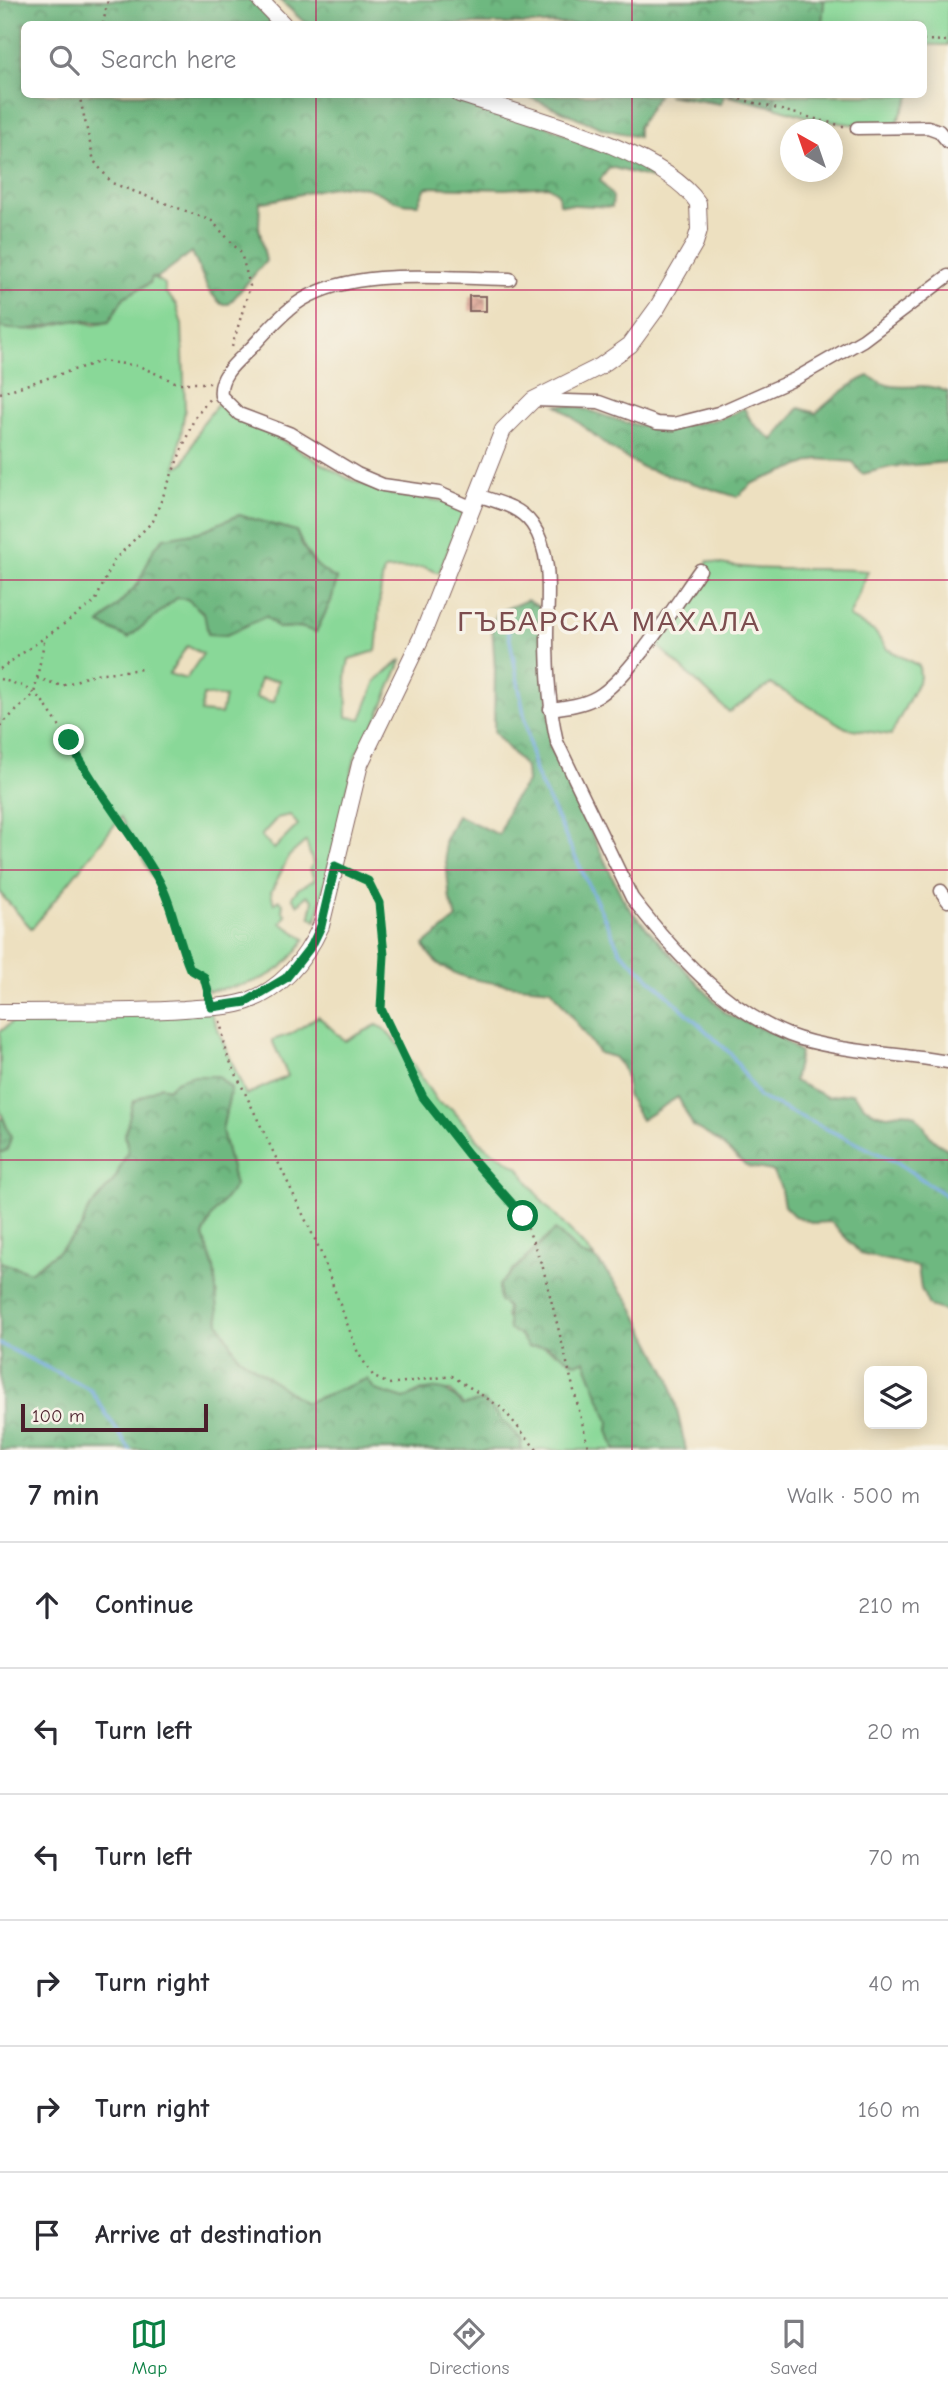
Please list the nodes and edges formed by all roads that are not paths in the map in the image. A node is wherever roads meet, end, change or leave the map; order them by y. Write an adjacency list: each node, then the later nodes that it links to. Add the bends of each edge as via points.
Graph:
1 (260, 0): 2 (street)
2 (280, 21)
3 (471, 98): 8 (street, via 580,134 665,171 698,203 695,243 630,345 599,367)
4 (857, 128): 5 (street, via 928,127)
5 (948, 142)
6 (948, 276): 8 (street, via 863,340 795,379 718,413 666,423 599,402)
7 (510, 279): 9 (street, via 372,279 309,296 258,341 221,383 221,396 239,414 289,433 357,474 383,485)
8 (533, 400): 9 (street, via 503,430)
9 (474, 501): 11 (street, via 513,506 533,525 541,541 548,573); 12 (street, via 422,636 360,764 321,926 286,978 246,1002 218,1006 136,1012)
10 (699, 570): 11 (street, via 656,633 608,690 580,704)
11 (550, 709): 13 (street, via 557,741 632,898 715,990 790,1035)
12 (0, 1012)
13 (948, 1062)

